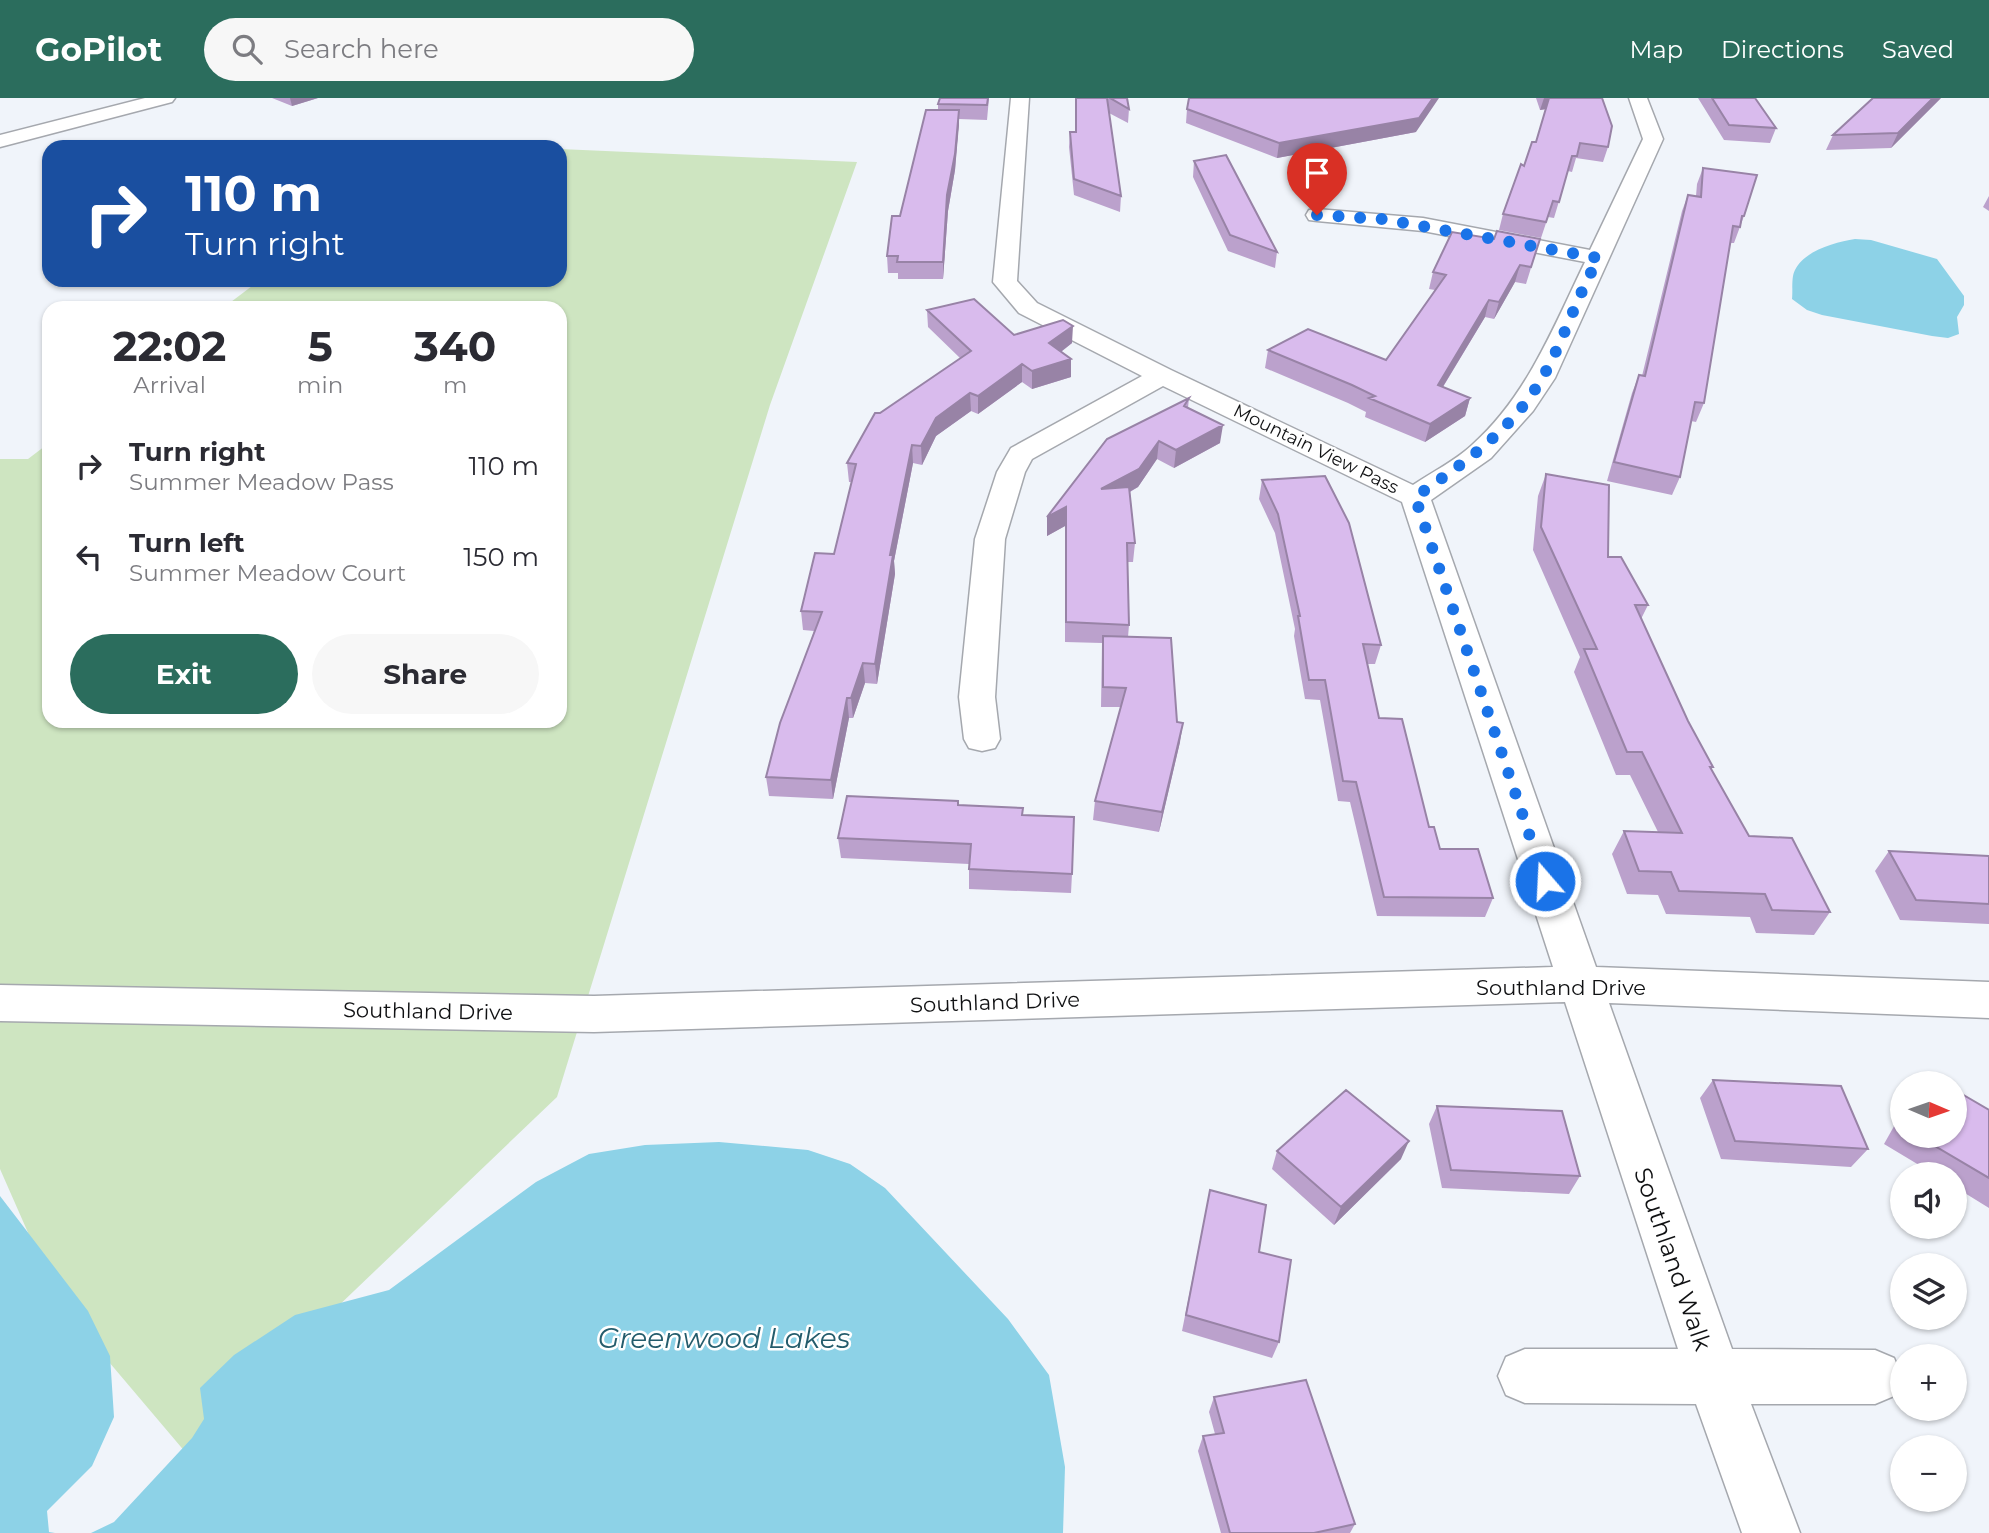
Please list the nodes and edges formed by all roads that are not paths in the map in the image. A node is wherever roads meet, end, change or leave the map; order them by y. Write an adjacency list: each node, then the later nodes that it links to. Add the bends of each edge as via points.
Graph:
1 (166, 98): 4 (street)
2 (1020, 98): 7 (street, Mountain View Pass, via 1005,282 1028,308)
3 (1638, 98): 6 (street, via 1653,139)
4 (0, 141)
5 (1317, 215): 6 (street, via 1387,220)
6 (1599, 258): 8 (street, via 1542,378 1524,405 1481,452)
7 (1162, 376): 8 (street, Mountain View Pass); 9 (street, via 1021,454 1011,472 990,539 977,697)
8 (1415, 497): 10 (street, Mountain View Pass)
9 (982, 739)
10 (1580, 984): 11 (street, Southland Drive); 12 (street, Southland Drive, via 594,1014); 13 (street, Southland Walk)
11 (1989, 1000)
12 (0, 1003)
13 (1713, 1374): 14 (street); 15 (street); 16 (street, Southland Walk)
14 (1525, 1376)
15 (1875, 1377)
16 (1771, 1533)

